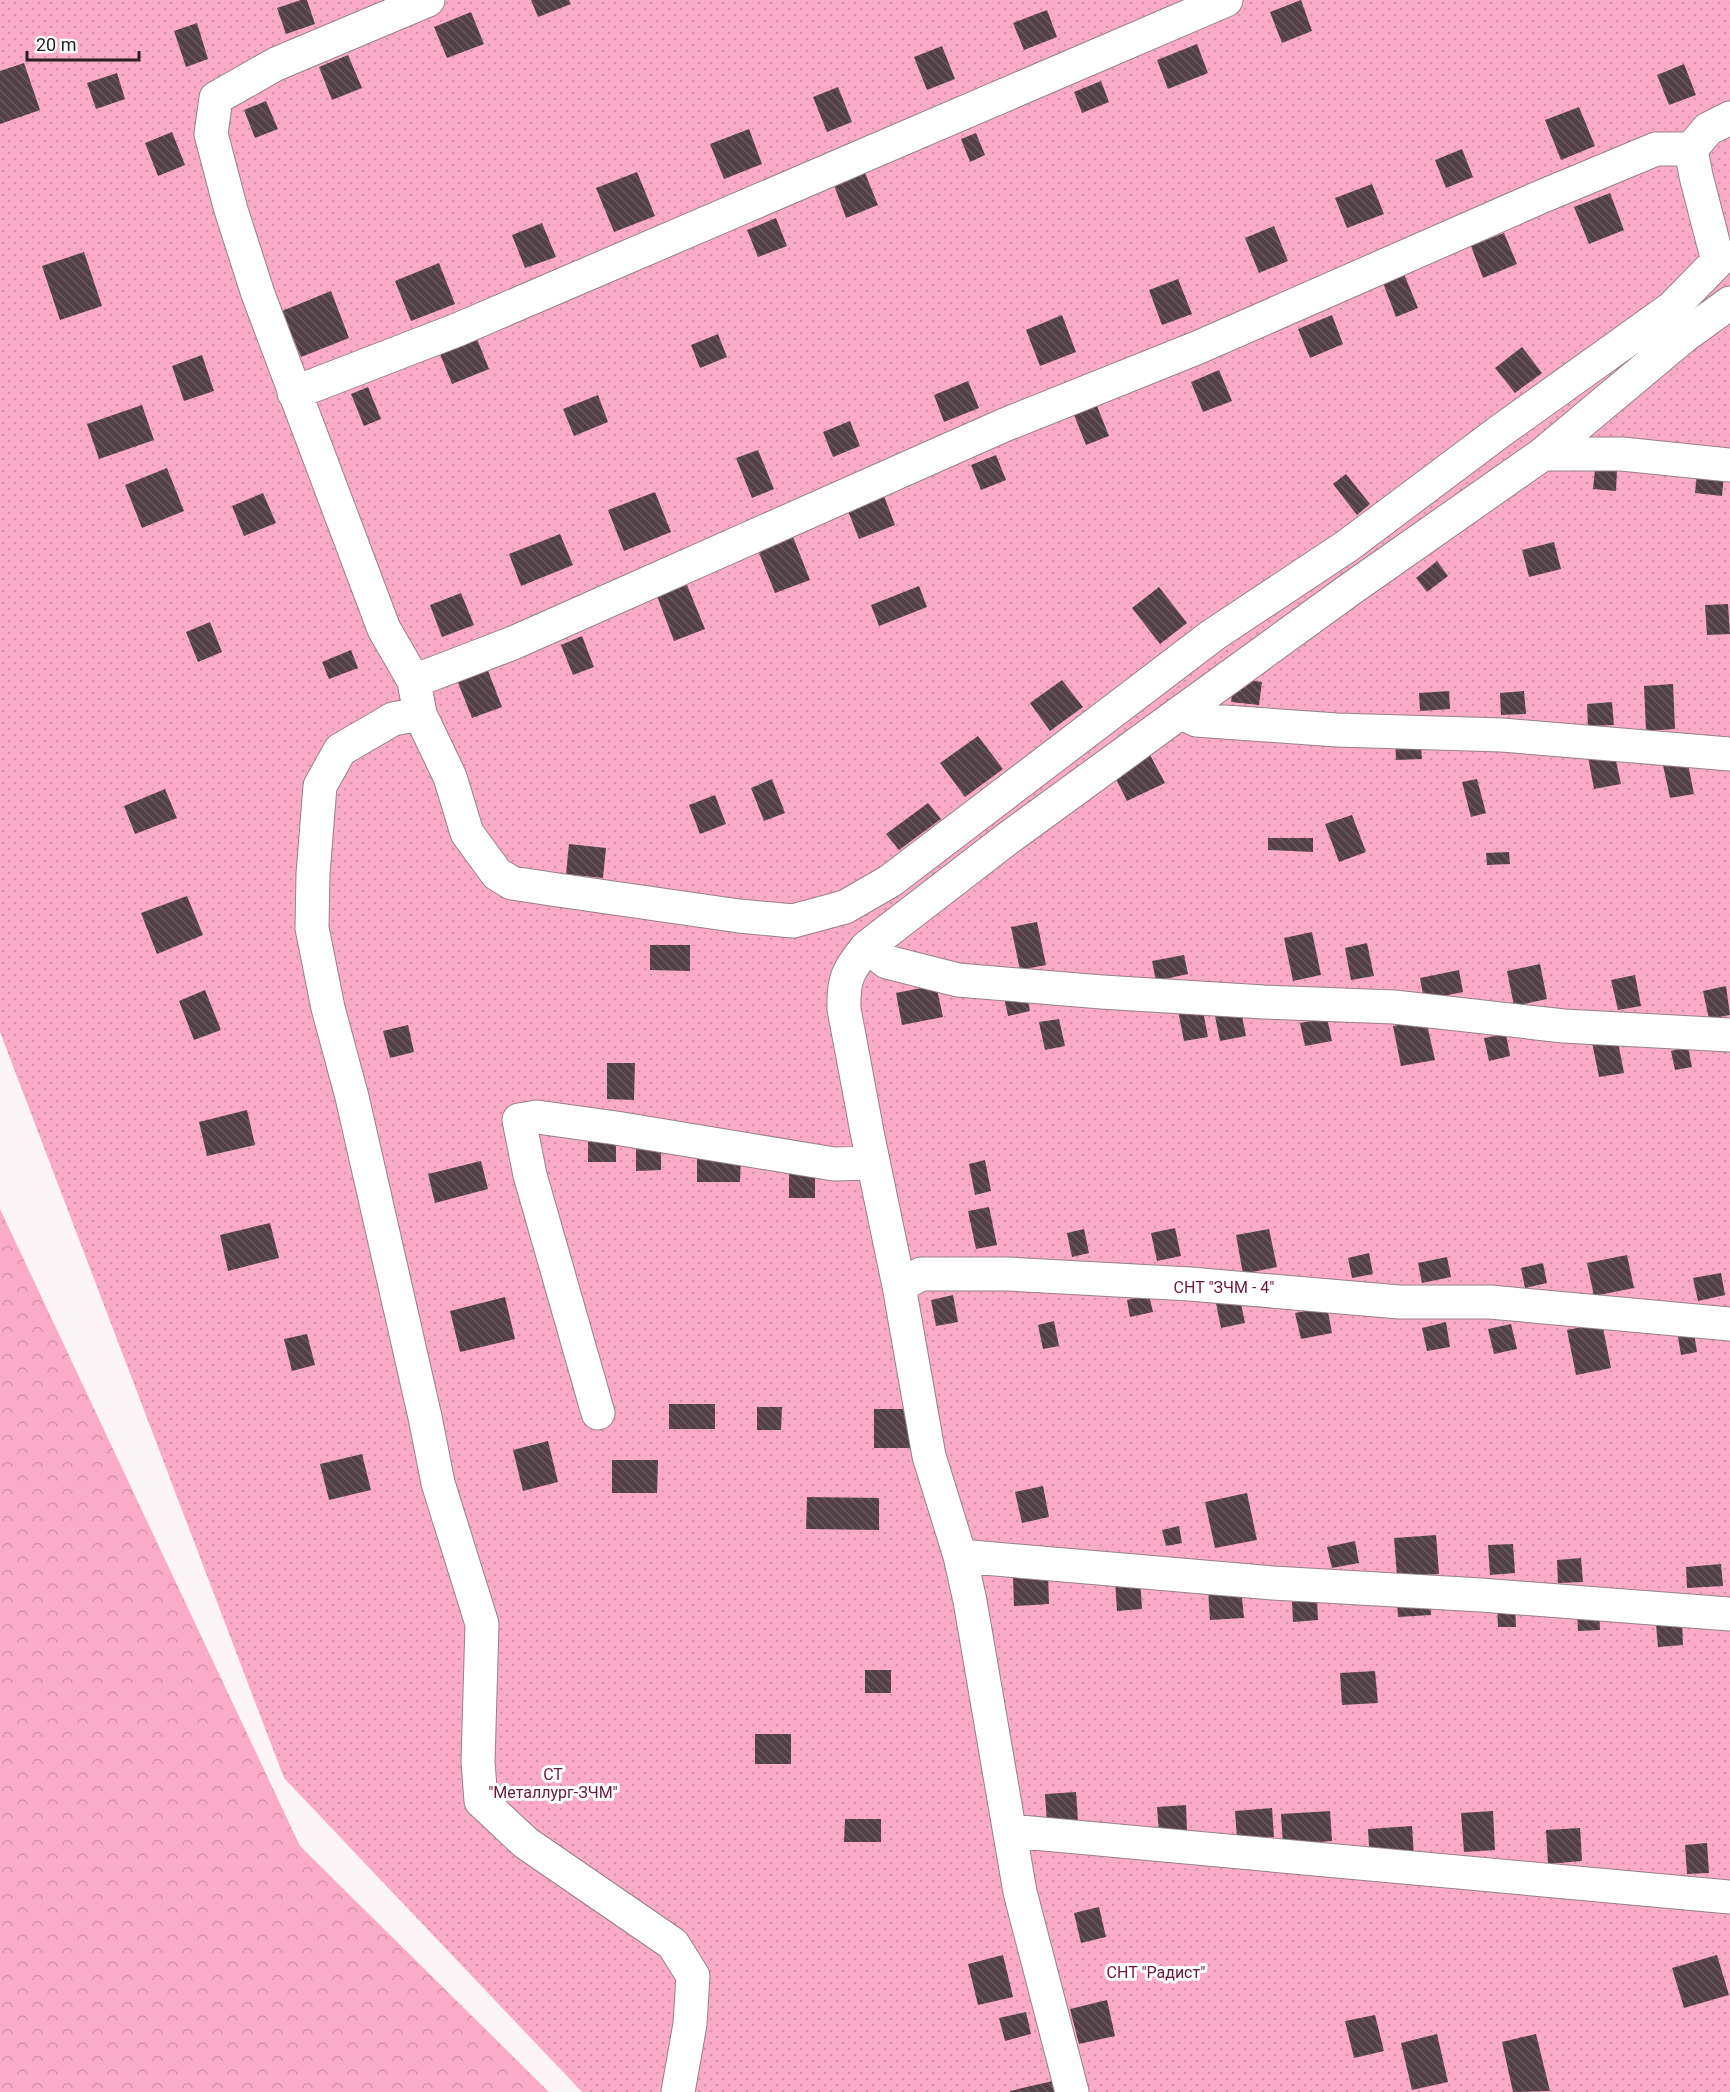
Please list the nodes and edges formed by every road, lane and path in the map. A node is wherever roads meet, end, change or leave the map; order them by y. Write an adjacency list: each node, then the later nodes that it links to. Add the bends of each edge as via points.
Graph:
1 (428, 0): 6 (lane, via 276,64 216,98 212,134 231,210)
2 (1226, 0): 6 (lane, via 457,330)
3 (1730, 118): 4 (lane, via 1708,129)
4 (1691, 149): 9 (lane, via 1656,149 1543,196 1199,347 1002,426 513,643); 11 (lane, via 1718,261 1672,308 1347,546 1213,635 890,881 845,907 792,921 512,883 497,874 466,833 450,777)
5 (1730, 303): 7 (lane, via 1683,337)
6 (294, 393): 9 (lane, via 384,629)
7 (1543, 454): 8 (lane, via 1622,454); 10 (lane)
8 (1730, 465)
9 (414, 681): 11 (lane)
10 (1181, 712): 12 (lane, via 1208,721 1502,735); 13 (lane)
11 (420, 714): 23 (lane, via 393,719 340,750 320,786 312,928 438,1483 482,1624 478,1762 481,1802 526,1843 674,1944 693,1976 690,2024)
12 (1730, 753)
13 (867, 946): 14 (lane, via 887,962 958,980 1394,1007 1564,1026); 15 (lane, via 852,966 843,988)
14 (1730, 1035)
15 (873, 1162): 16 (lane); 18 (lane, via 834,1164 616,1128 537,1117 519,1120 530,1174)
16 (899, 1286): 17 (lane, via 921,1274 1008,1274 1190,1284 1399,1302 1490,1302); 19 (lane, via 929,1456)
17 (1730, 1324)
18 (598, 1413)
19 (960, 1556): 20 (lane, via 1273,1583); 21 (lane)
20 (1730, 1614)
21 (1010, 1831): 22 (lane); 24 (lane, via 1020,1892)
22 (1730, 1897)
23 (678, 2092)
24 (1072, 2092)

